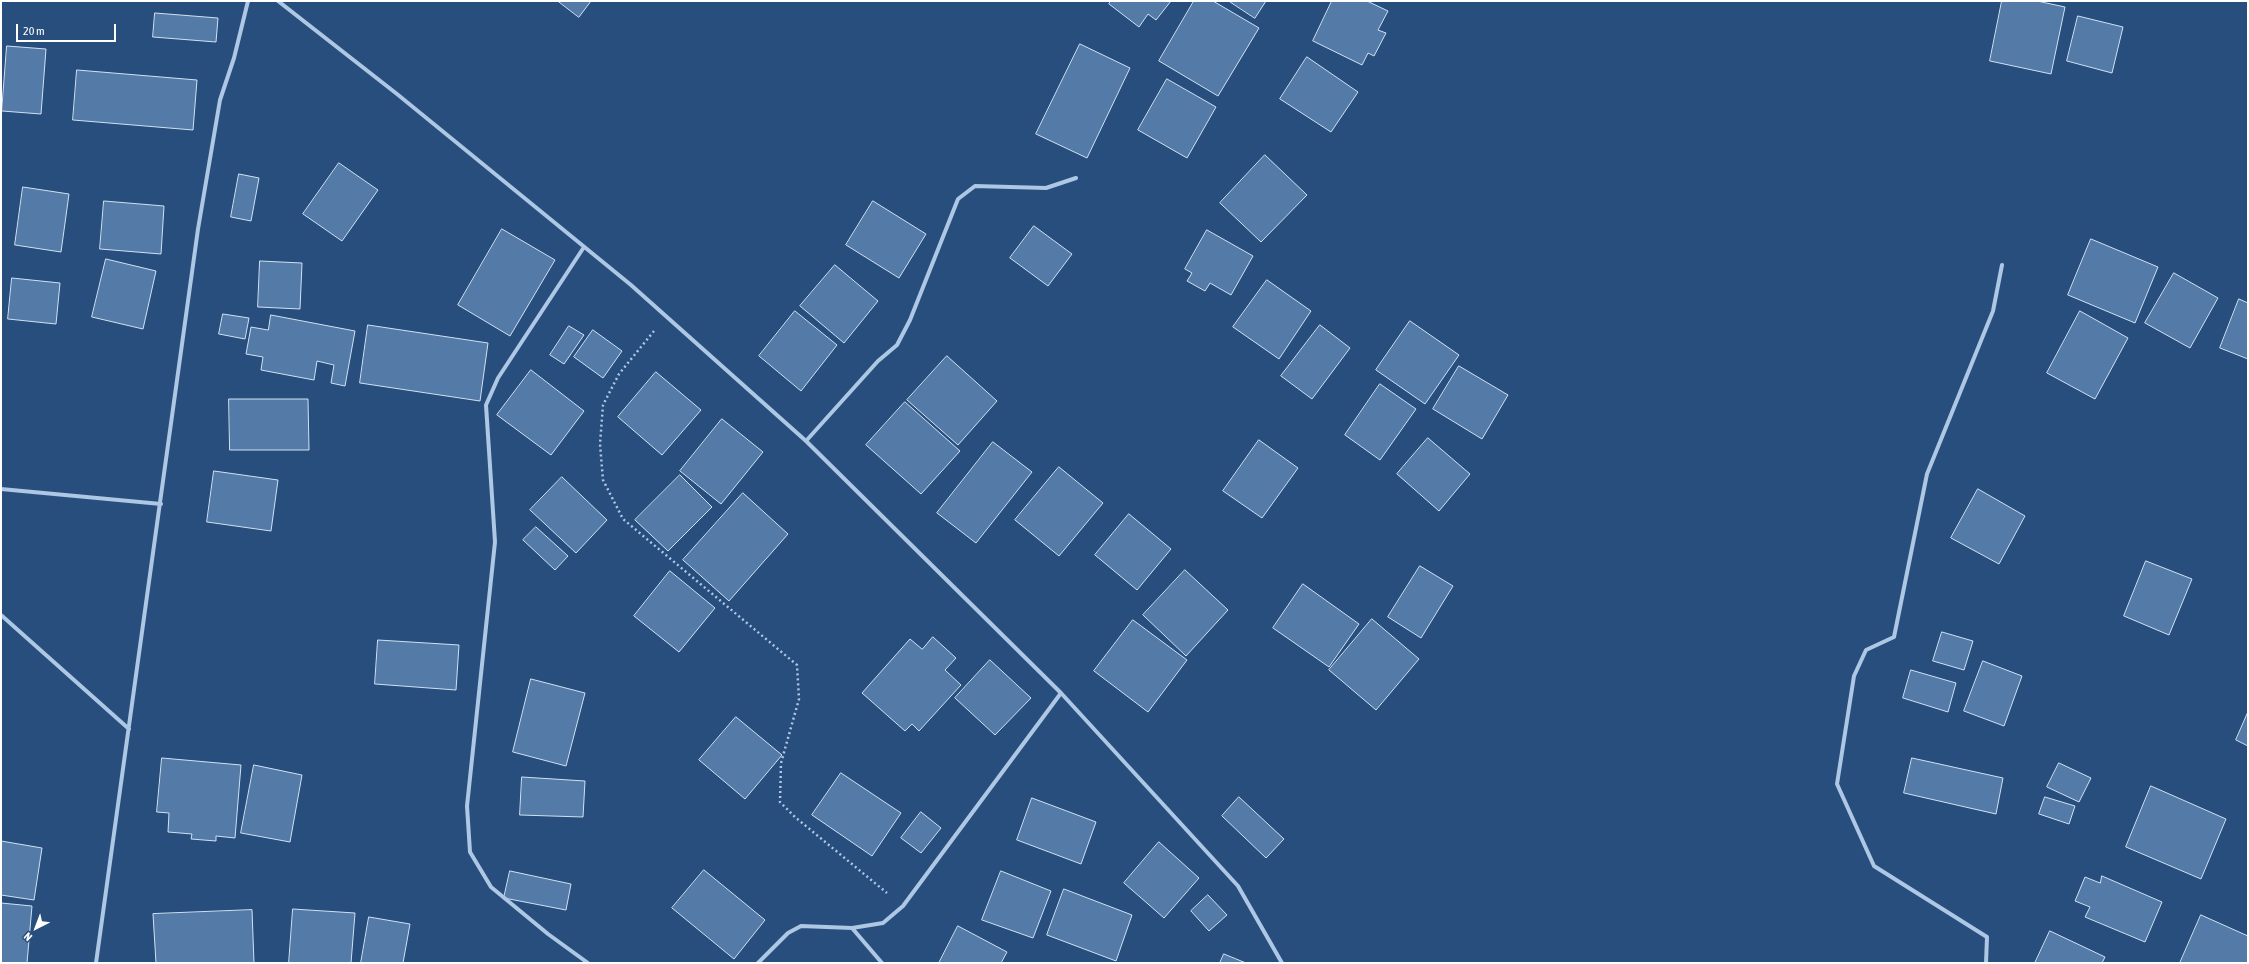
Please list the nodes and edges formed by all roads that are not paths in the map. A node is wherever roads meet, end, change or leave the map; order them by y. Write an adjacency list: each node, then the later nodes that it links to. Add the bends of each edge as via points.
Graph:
1 (248, 1): 8 (street, via 234,58 220,100 198,228)
2 (278, 1): 4 (street, via 397,94)
3 (1076, 178): 6 (street, via 1046,188 975,186 958,199 910,320 897,345 878,361)
4 (584, 247): 6 (street); 14 (street, via 498,378 486,405 495,542 466,806 470,852 491,886 548,934)
5 (2002, 265): 18 (street, via 1993,311 1927,474 1894,637 1866,650 1854,676 1837,784 1874,866 1987,937)
6 (806, 441): 10 (street)
7 (1, 489): 8 (street)
8 (161, 504): 11 (street)
9 (1, 615): 11 (street)
10 (1061, 693): 12 (street, via 903,906 883,923); 17 (street, via 1238,886)
11 (129, 729): 13 (street)
12 (852, 928): 15 (street, via 801,926 788,933); 16 (street)
13 (96, 963)
14 (588, 963)
15 (758, 963)
16 (882, 963)
17 (1282, 963)
18 (1986, 963)

